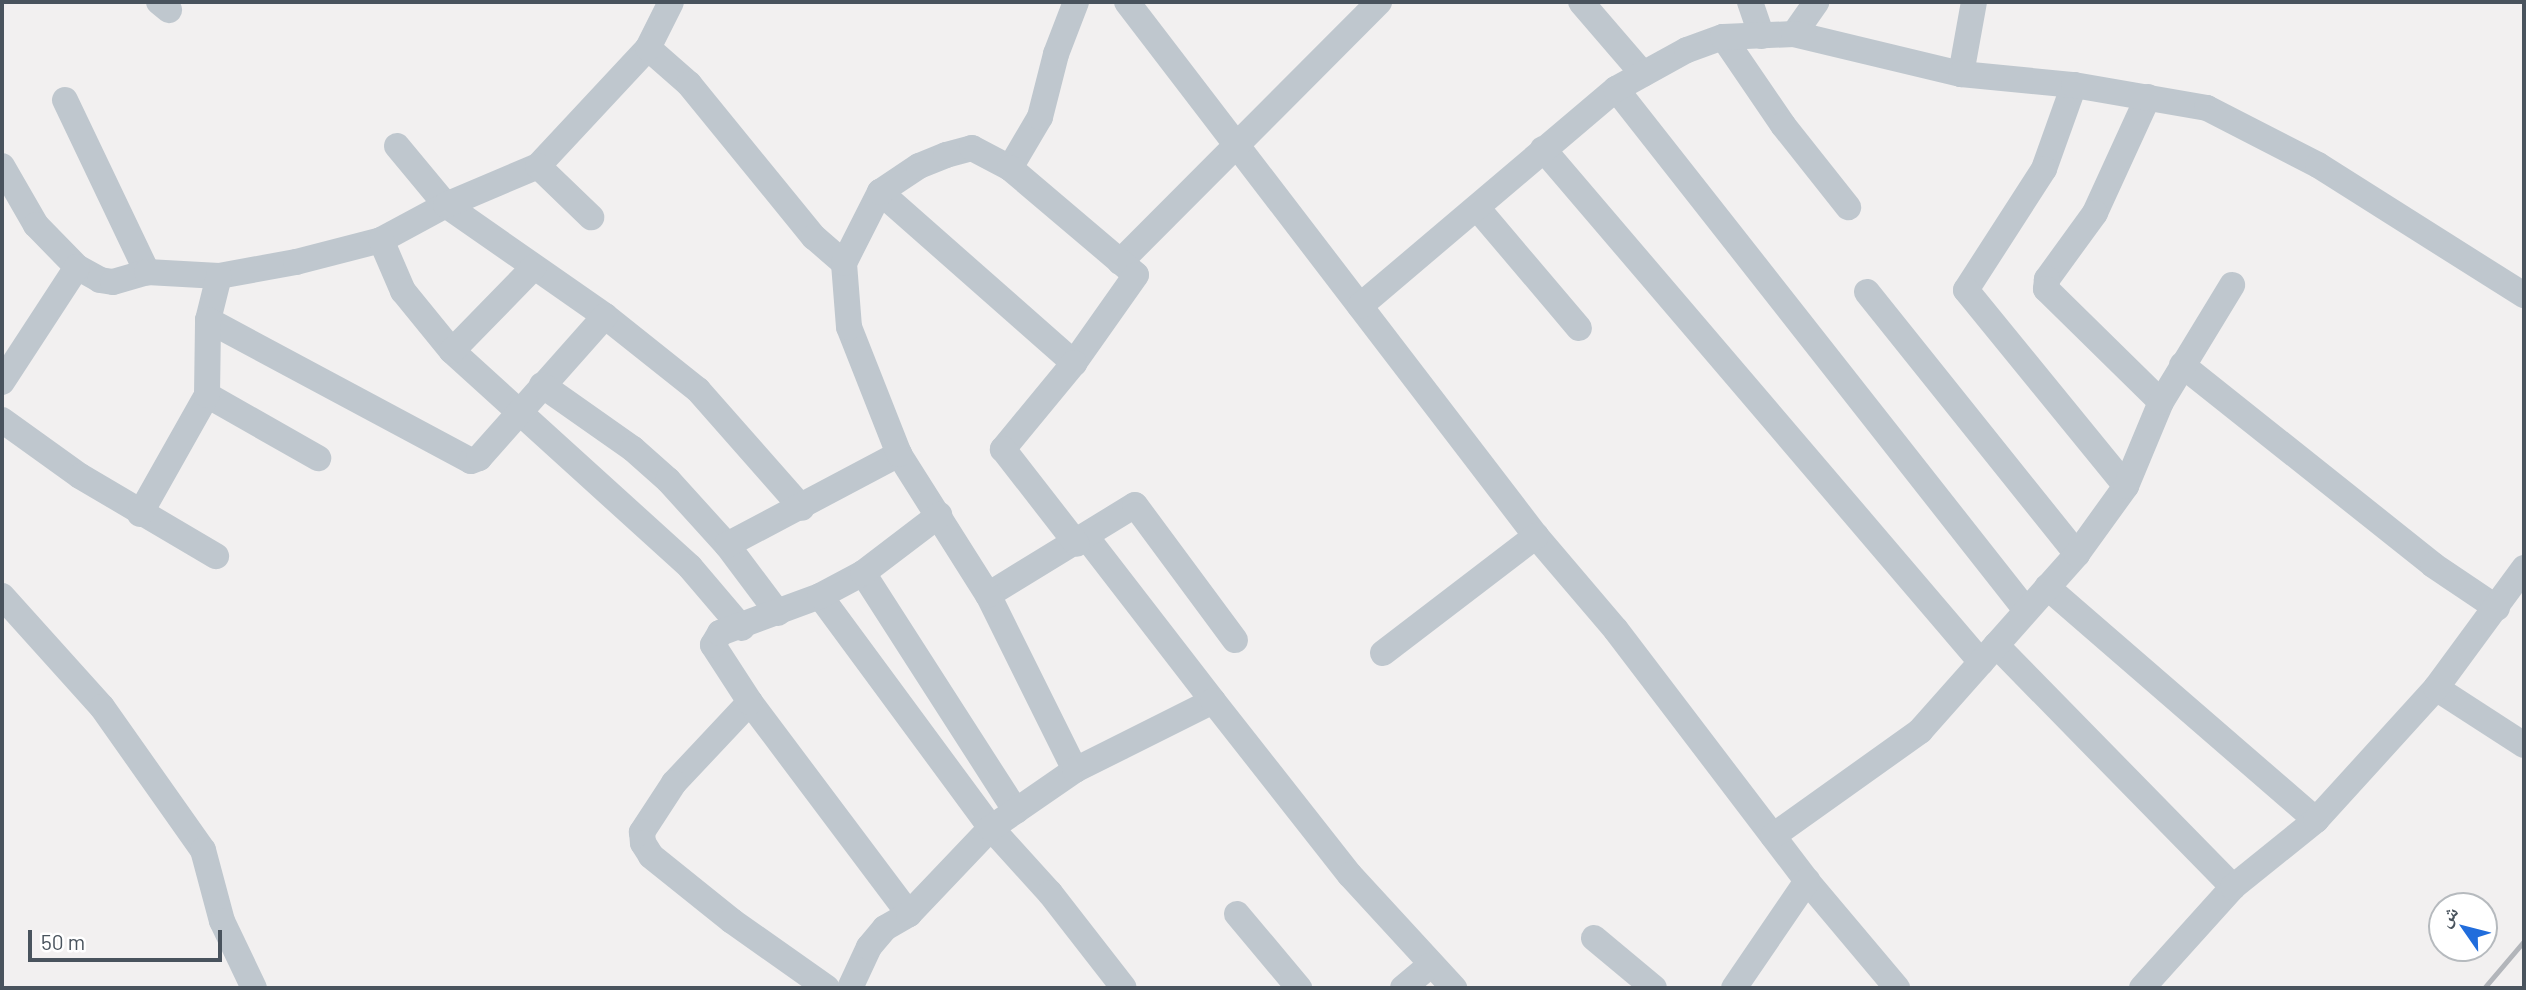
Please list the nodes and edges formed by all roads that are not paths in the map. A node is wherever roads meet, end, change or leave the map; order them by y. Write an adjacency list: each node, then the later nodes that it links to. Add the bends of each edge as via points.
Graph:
1 (671, 2): 12 (street)
2 (1076, 2): 24 (street, via 1056,54 1040,117)
3 (1127, 2): 20 (street)
4 (1379, 2): 20 (street)
5 (1581, 2): 13 (street)
6 (1750, 2): 10 (street)
7 (1816, 2): 9 (street)
8 (1974, 2): 14 (street)
9 (1794, 34): 10 (street); 14 (street)
10 (1762, 36): 11 (street)
11 (1723, 37): 13 (street); 27 (street, via 1783,125)
12 (648, 48): 23 (street); 32 (street, via 689,84 814,237)
13 (1643, 74): 16 (street)
14 (1961, 74): 15 (street)
15 (2074, 85): 17 (street); 55 (street, via 2045,169 1966,290)
16 (1616, 89): 21 (street); 71 (street)
17 (2148, 97): 39 (street, via 2207,108 2271,139); 50 (street, via 2095,213 2047,279 2046,289)
18 (65, 100): 35 (street)
19 (397, 146): 26 (street)
20 (1237, 148): 31 (street); 40 (street)
21 (1544, 149): 28 (street); 76 (street)
22 (2, 166): 33 (street, via 36,225)
23 (538, 166): 26 (street); 29 (street)
24 (1010, 168): 25 (street, via 972,148 919,166); 31 (street)
25 (880, 192): 32 (street); 45 (street)
26 (446, 205): 30 (street); 34 (street)
27 (1848, 207)
28 (1478, 209): 40 (street); 43 (street)
29 (591, 217)
30 (381, 240): 36 (street); 44 (street, via 403,291)
31 (1120, 262): 45 (street, via 1135,277)
32 (844, 263): 53 (street, via 849,327)
33 (77, 267): 35 (street, via 113,282); 47 (street)
34 (534, 267): 41 (street); 44 (street)
35 (147, 272): 36 (street)
36 (219, 276): 42 (street)
37 (2232, 285): 46 (street)
38 (1867, 292): 62 (street)
39 (2524, 295)
40 (1360, 306): 59 (street)
41 (605, 316): 48 (street); 56 (street, via 698,390)
42 (208, 320): 49 (street); 51 (street, via 466,460 479,458)
43 (1578, 328)
44 (452, 351): 51 (street)
45 (1074, 363): 60 (street, via 1003,449)
46 (2182, 365): 50 (street); 70 (street, via 2433,565)
47 (2, 382)
48 (542, 386): 51 (street); 61 (street, via 633,449)
49 (207, 395): 54 (street); 57 (street)
50 (2161, 402): 55 (street)
51 (517, 412): 73 (street, via 690,567)
52 (2, 420): 57 (street)
53 (899, 454): 56 (street); 58 (street)
54 (318, 458)
55 (2126, 486): 62 (street)
56 (802, 508): 61 (street)
57 (140, 514): 63 (street)
58 (939, 516): 65 (street); 67 (street)
59 (1536, 536): 75 (street); 85 (street, via 1616,630)
60 (1082, 541): 67 (street); 74 (street, via 1135,505); 78 (street)
61 (727, 545): 72 (street)
62 (2077, 554): 66 (street)
63 (216, 556)
64 (2524, 568): 70 (street)
65 (863, 573): 69 (street); 82 (street)
66 (2047, 587): 71 (street); 83 (street)
67 (988, 595): 81 (street)
68 (2, 596): 92 (street, via 102,707 198,842 222,921)
69 (820, 596): 72 (street); 84 (street)
70 (2497, 608): 77 (street)
71 (2025, 609): 76 (street)
72 (778, 613): 73 (street)
73 (742, 628): 79 (street, via 720,633 713,645)
74 (1235, 640)
75 (1383, 653)
76 (1988, 654): 85 (street, via 1920,731); 87 (street)
77 (2436, 688): 80 (street); 83 (street)
78 (1213, 701): 81 (street); 91 (street, via 1350,875)
79 (750, 702): 88 (street); 93 (street, via 674,783 642,832 643,843 651,856 732,921)
80 (2524, 746)
81 (1075, 769): 82 (street)
82 (1016, 811): 84 (street)
83 (2316, 820): 87 (street)
84 (991, 828): 88 (street); 95 (street, via 1050,893)
85 (1773, 836): 86 (street)
86 (1807, 881): 100 (street); 101 (street)
87 (2233, 887): 102 (street)
88 (909, 914): 94 (street, via 885,928 869,947)
89 (1237, 914): 96 (street)
90 (1594, 938): 99 (street)
91 (1430, 965): 97 (street); 98 (street)
92 (254, 988)
93 (827, 988)
94 (850, 988)
95 (1124, 988)
96 (1299, 988)
97 (1403, 988)
98 (1454, 988)
99 (1654, 988)
100 (1734, 988)
101 (1897, 988)
102 (2143, 988)

